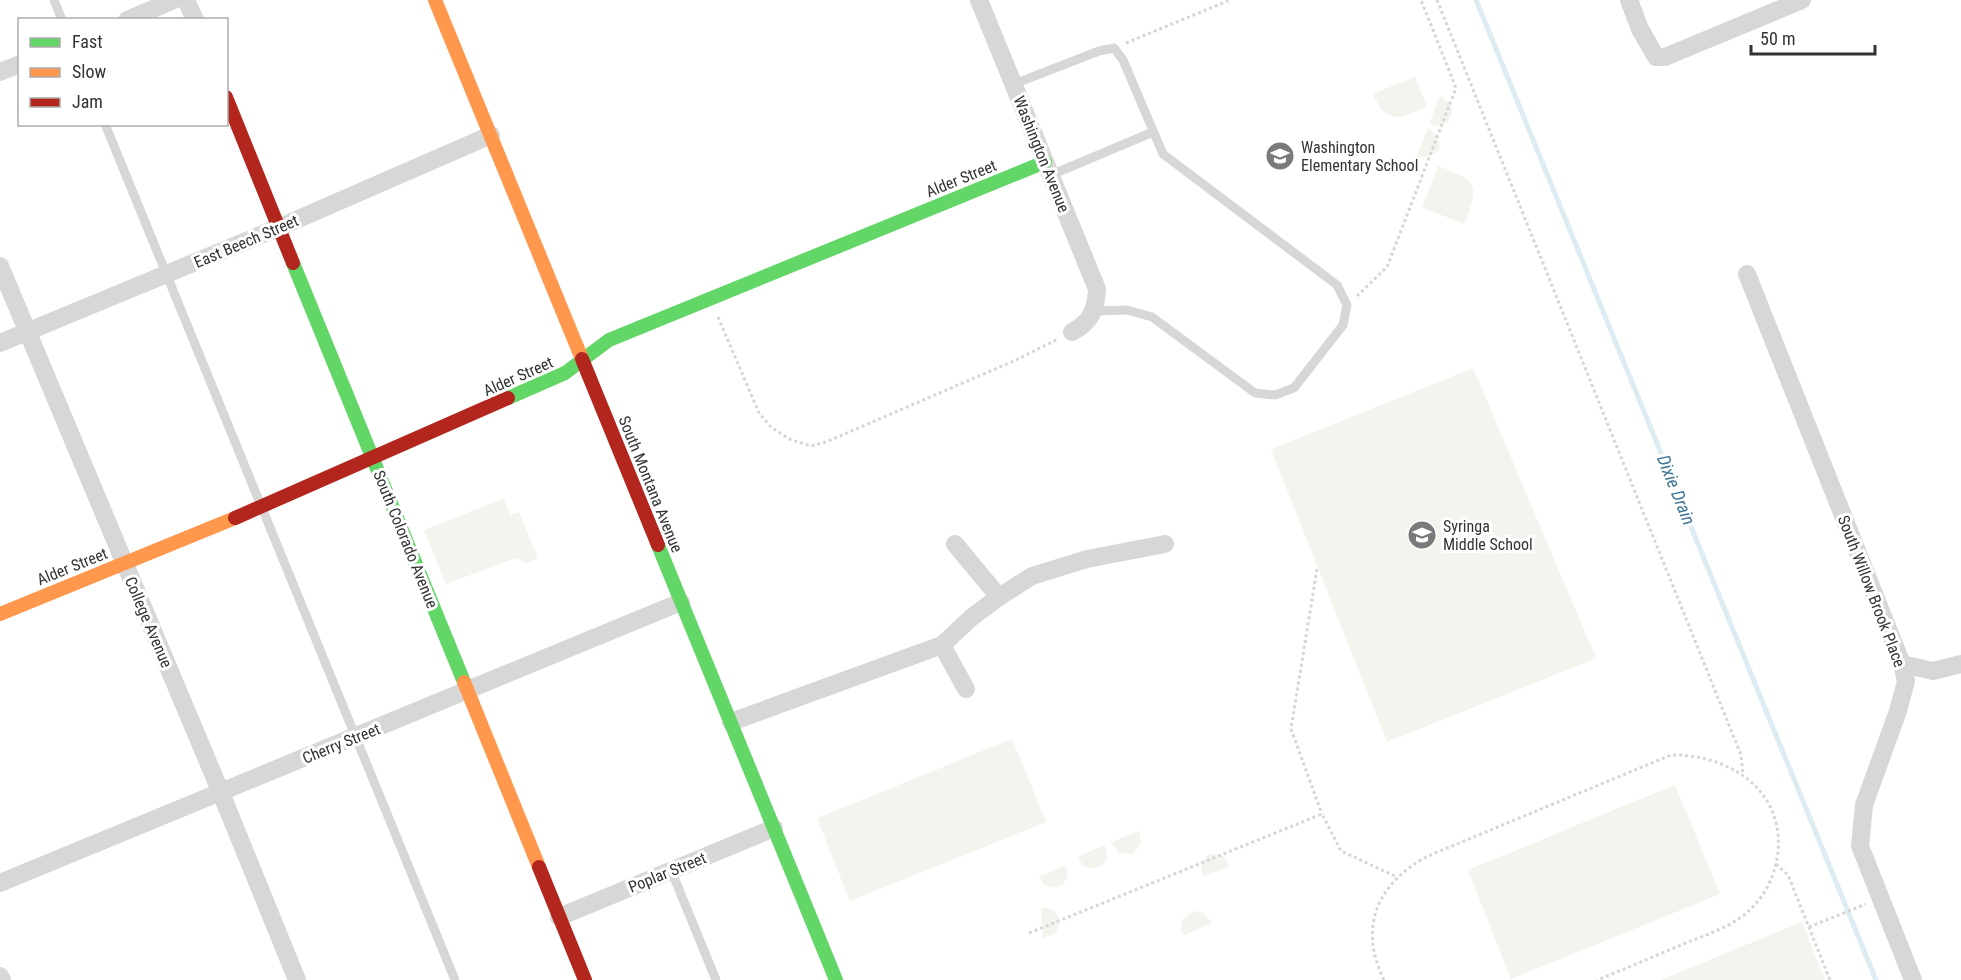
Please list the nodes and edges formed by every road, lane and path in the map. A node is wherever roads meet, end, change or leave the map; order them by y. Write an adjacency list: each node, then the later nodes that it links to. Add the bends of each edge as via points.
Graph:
1 (54, 0): 11 (lane)
2 (174, 0): 12 (street)
3 (186, 0): 13 (street)
4 (435, 0): 21 (street, South Montana Avenue)
5 (979, 0): 17 (street, Washington Avenue)
6 (1230, 0): 14 (path)
7 (1421, 0): 28 (path, via 1456,88 1387,267)
8 (1437, 0): 50 (path, via 1737,744)
9 (1629, 0): 10 (street, via 1656,57 1665,57)
10 (1802, 0)
11 (61, 18)
12 (132, 18)
13 (194, 18)
14 (1114, 48): 17 (lane); 20 (lane, via 1123,60)
15 (18, 65): 16 (street)
16 (0, 72)
17 (1014, 84): 22 (street, Washington Avenue)
18 (228, 102): 23 (street, South Colorado Avenue)
19 (106, 126): 25 (lane)
20 (1153, 132): 22 (lane); 28 (lane, via 1163,154 1337,285)
21 (490, 135): 23 (street, East Beech Street); 33 (street, South Montana Avenue)
22 (1048, 169): 27 (street, Alder Street); 29 (street, Washington Avenue, via 1097,290)
23 (280, 227): 25 (street, East Beech Street); 34 (street, South Colorado Avenue)
24 (0, 266): 30 (street, College Avenue)
25 (166, 274): 30 (street, East Beech Street); 35 (lane)
26 (1747, 274): 44 (street, South Willow Brook Place)
27 (710, 299): 31 (path, via 759,413 789,439 811,446 1016,360); 33 (street, Alder Street, via 609,340)
28 (1347, 305): 29 (lane, via 1343,324 1294,388 1275,395 1255,393 1152,316 1136,311)
29 (1095, 311): 31 (street)
30 (27, 332): 32 (street, East Beech Street); 38 (street, College Avenue)
31 (1072, 332)
32 (0, 343)
33 (583, 360): 34 (street, Alder Street, via 565,374); 41 (street, South Montana Avenue)
34 (373, 457): 35 (street, Alder Street); 47 (street, South Colorado Avenue)
35 (261, 507): 38 (street, Alder Street); 49 (lane)
36 (955, 544): 40 (street)
37 (1165, 544): 40 (street, via 1087,559 1032,576)
38 (124, 563): 42 (street, Alder Street); 51 (street, College Avenue)
39 (1317, 569): 52 (path, via 1291,729)
40 (999, 597): 43 (street)
41 (681, 602): 47 (street, Cherry Street); 48 (street, South Montana Avenue)
42 (0, 614)
43 (942, 645): 46 (street); 48 (street)
44 (1902, 664): 45 (street, via 1933,671); 72 (street, South Willow Brook Place, via 1906,681 1864,805 1860,846)
45 (1961, 664)
46 (966, 689)
47 (467, 692): 49 (street, Cherry Street); 59 (street, South Colorado Avenue)
48 (730, 722): 53 (street, South Montana Avenue)
49 (356, 737): 51 (street, Cherry Street); 65 (lane)
50 (1743, 775): 54 (path, via 1770,804 1779,844); 56 (path, via 1708,758 1671,755 1428,856)
51 (220, 793): 57 (street, Cherry Street); 64 (street, College Avenue)
52 (1322, 814): 56 (path, via 1341,851); 61 (path)
53 (774, 828): 55 (street, Poplar Street); 68 (street, South Montana Avenue)
54 (1776, 864): 60 (path, via 1788,875); 70 (path, via 1762,896 1724,927)
55 (670, 870): 59 (street, Poplar Street); 67 (lane)
56 (1397, 877): 69 (path, via 1384,895 1371,930 1372,948)
57 (0, 883)
58 (1862, 906): 60 (path)
59 (559, 917): 66 (street, South Colorado Avenue)
60 (1809, 927): 71 (path)
61 (1029, 933)
62 (0, 976): 63 (street)
63 (2, 980)
64 (297, 980)
65 (455, 980)
66 (585, 980)
67 (716, 980)
68 (836, 980)
69 (1384, 980)
70 (1597, 980)
71 (1830, 980)
72 (1913, 980)

